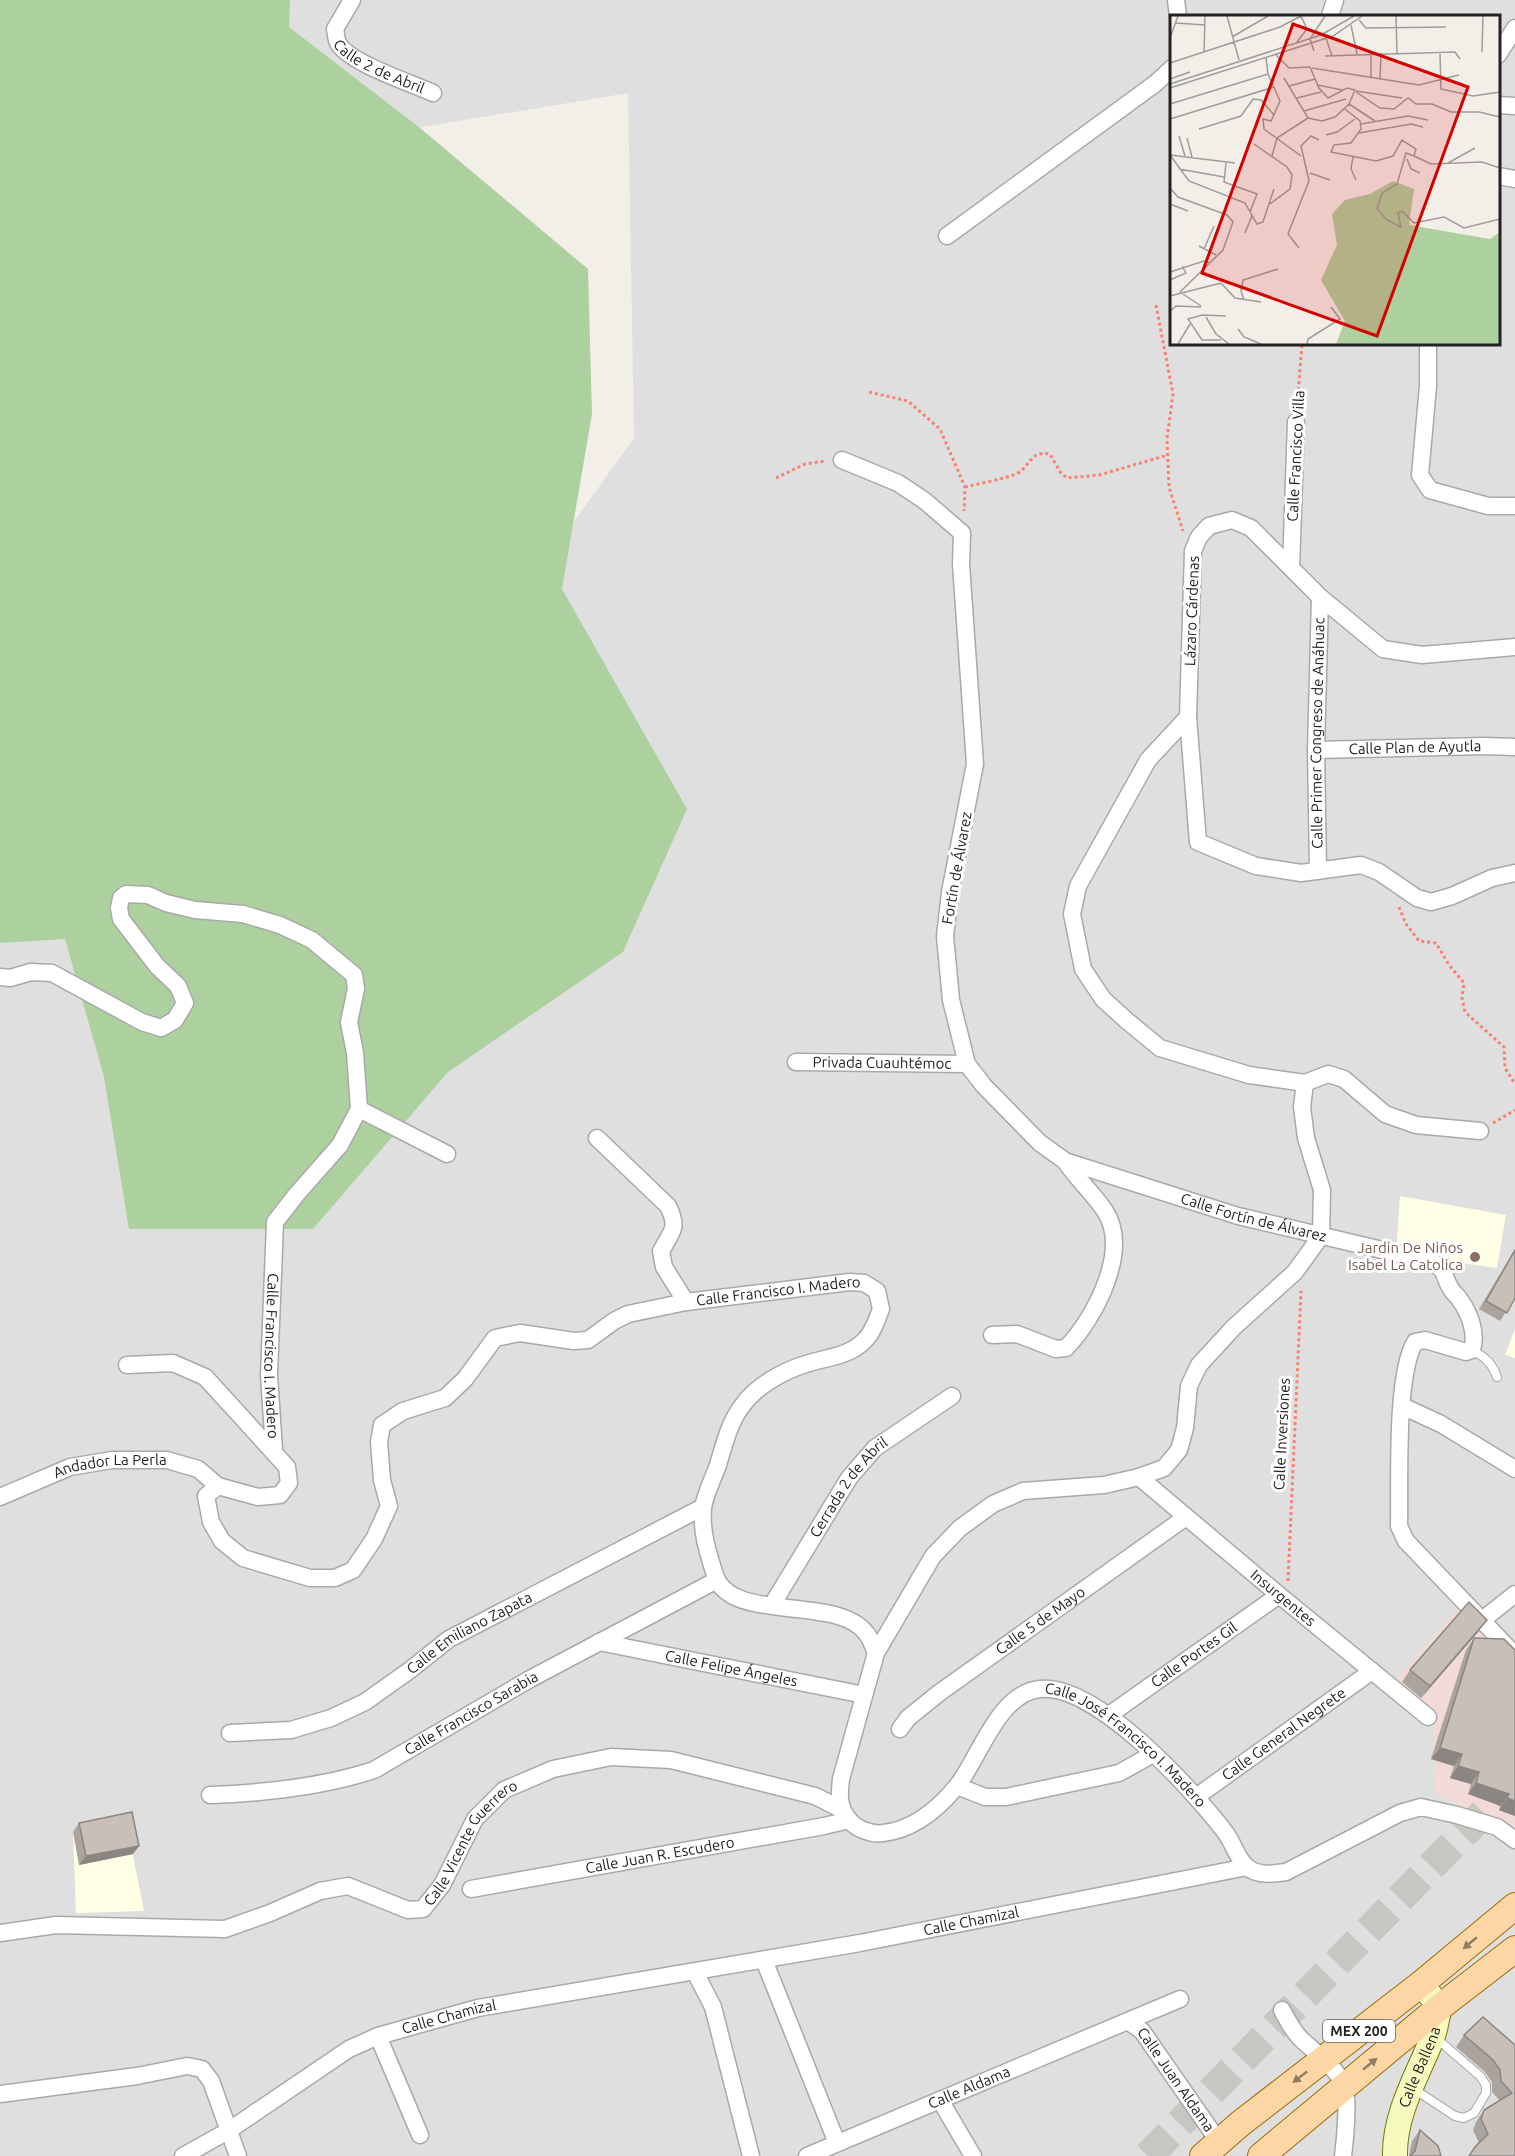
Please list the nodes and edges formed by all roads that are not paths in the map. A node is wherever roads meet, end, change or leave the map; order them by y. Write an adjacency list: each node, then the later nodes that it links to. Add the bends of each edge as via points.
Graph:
1 (352, 0): 9 (street, Calle 2 de Abril, via 335,29 337,42 366,64)
2 (1176, 0): 4 (street)
3 (1335, 0): 5 (street)
4 (1178, 15)
5 (1330, 15)
6 (1515, 28): 7 (street)
7 (1500, 52)
8 (1170, 70): 14 (street)
9 (433, 93)
10 (1500, 105): 11 (street)
11 (1515, 106)
12 (1500, 176): 13 (street)
13 (1515, 179)
14 (947, 236)
15 (1428, 345): 18 (street, via 1420,475 1430,490 1488,506)
16 (1296, 422): 19 (street, Calle Francisco Villa)
17 (842, 460): 30 (street, Fortín de Álvarez, via 898,483 962,533 975,764 945,936 951,1000)
18 (1515, 506)
19 (1291, 568): 20 (street, Lázaro Cárdenas); 22 (street, Lázaro Cárdenas, via 1251,528 1232,520 1209,526 1199,537 1193,551)
20 (1320, 597): 21 (street, Lázaro Cárdenas, via 1383,649 1422,655); 24 (street, Calle Primer Congreso de Anáhuac)
21 (1515, 647)
22 (1188, 717): 25 (street, Lázaro Cárdenas); 31 (street, via 1148,760 1078,886 1072,914 1083,969 1103,999 1160,1048 1249,1075)
23 (1515, 747): 24 (street, Calle Plan de Ayutla)
24 (1316, 750): 26 (street, Calle Primer Congreso de Anáhuac)
25 (1198, 842): 26 (street, Calle Primer Congreso de Anáhuac, via 1256,866 1301,873)
26 (1318, 871): 27 (street, Calle Primer Congreso de Anáhuac, via 1361,865 1379,872 1417,898 1431,902)
27 (1515, 873)
28 (0, 977): 32 (street, via 52,973 142,1022 161,1028 175,1020 185,1003 178,987 121,919 121,898 126,894 148,895 195,910 243,914 280,925 312,940 354,975 356,989 349,1022)
29 (796, 1062): 30 (street, Privada Cuauhtémoc)
30 (967, 1064): 36 (street, Fortín de Álvarez, via 1040,1143)
31 (1305, 1083): 33 (street, via 1328,1074 1344,1079 1385,1114 1416,1125); 37 (street, via 1302,1107 1306,1138 1322,1190)
32 (359, 1109): 35 (street); 45 (street, Calle Francisco I. Madero, via 340,1145 275,1222 269,1375)
33 (1480, 1131)
34 (597, 1138): 38 (street, Calle Francisco I. Madero, via 668,1206 674,1219 672,1232 661,1251 664,1267)
35 (447, 1154)
36 (1065, 1161): 37 (street, Calle Fortín de Álvarez, via 1238,1216); 39 (street, via 1106,1213 1114,1239 1110,1273 1089,1319 1065,1348 1056,1349 1017,1334)
37 (1321, 1236): 40 (street, Calle Fortín de Álvarez, via 1433,1262 1444,1270 1450,1288 1469,1316); 47 (street, via 1295,1272 1199,1365 1189,1386 1179,1450 1164,1468)
38 (686, 1302): 48 (street, Calle Francisco I. Madero, via 628,1314 588,1340 520,1333 495,1338 465,1379 445,1398 403,1411 382,1425 382,1480 389,1506 374,1539 353,1570 335,1578 310,1578 243,1558 222,1541 211,1521 206,1496); 50 (street, Calle Francisco I. Madero, via 850,1282 864,1283 877,1291 881,1309 865,1340 848,1354 805,1364 777,1377 742,1406 731,1426)
39 (992, 1335)
40 (1472, 1350): 42 (lane, via 1493,1365); 44 (street, via 1459,1351 1425,1340 1415,1342 1409,1352)
41 (127, 1365): 45 (street, via 173,1363 205,1377)
42 (1497, 1377)
43 (952, 1396): 55 (street, Cerrada 2 de Abril, via 875,1448 849,1478)
44 (1402, 1406): 46 (street); 56 (street, via 1399,1526 1406,1541)
45 (274, 1450): 48 (street, Calle Francisco I. Madero, via 287,1467 289,1483 280,1495 258,1497)
46 (1515, 1468)
47 (1139, 1477): 51 (street, Insurgentes); 58 (street, via 1104,1485 1023,1491 993,1504 960,1528 933,1556)
48 (218, 1486): 49 (street, Andador La Perla, via 198,1469 167,1460 112,1460 70,1467)
49 (0, 1497)
50 (703, 1507): 52 (street, Calle Francisco I. Madero, via 704,1538); 65 (street, Calle Emiliano Zapata, via 449,1639 365,1702 332,1718 291,1730)
51 (1186, 1517): 54 (street, Insurgentes); 64 (street, Calle 5 de Mayo, via 939,1693)
52 (717, 1580): 55 (street, via 730,1596); 57 (street, Calle Francisco Sarabia)
53 (1515, 1594): 56 (street)
54 (1279, 1595): 60 (street, Insurgentes); 62 (street, Calle Portes Gil)
55 (772, 1605): 58 (street, via 853,1622 866,1632)
56 (1481, 1621): 59 (street)
57 (599, 1642): 61 (street, Calle Felipe Ángeles); 68 (street, Calle Francisco Sarabia, via 374,1770 350,1778 254,1794)
58 (876, 1653): 61 (street)
59 (1515, 1655)
60 (1372, 1671): 63 (street, Insurgentes); 69 (street, Calle General Negrete)
61 (864, 1695): 70 (street, via 841,1779 839,1798)
62 (1109, 1715): 66 (street, Calle José Francisco I. Madero); 67 (street, Calle José Francisco I. Madero, via 1059,1690 1039,1689 1020,1695 1007,1706)
63 (1428, 1717)
64 (900, 1729)
65 (230, 1733)
66 (1153, 1754): 67 (street, via 1119,1773 1006,1797 985,1797); 69 (street, Calle José Francisco I. Madero)
67 (957, 1786): 70 (street, Calle José Francisco I. Madero, via 921,1820 898,1831 876,1834 854,1826)
68 (210, 1795)
69 (1196, 1797): 72 (street, Calle José Francisco I. Madero, via 1227,1834)
70 (845, 1814): 73 (street, Calle Juan R. Escudero, via 824,1826); 75 (street, Calle Vicente Guerrero, via 815,1796 671,1760 611,1757 553,1769 504,1790 475,1819 441,1885 423,1909 408,1910 348,1886 320,1891 225,1929 56,1925)
71 (1515, 1840): 72 (street, via 1497,1827 1421,1808 1400,1813 1286,1872 1265,1875)
72 (1247, 1868): 77 (street, Calle Chamizal)
73 (471, 1889)
74 (1515, 1906): 79 (main road, MEX 200, one-way to 79)
75 (0, 1933)
76 (1515, 1949): 81 (main road, MEX 200)
77 (764, 1960): 78 (street, Calle Chamizal); 93 (street)
78 (695, 1972): 84 (street, Calle Chamizal, via 478,2008); 97 (street, via 713,2007)
79 (1421, 1983): 81 (street, Calle Ballena); 86 (main road, MEX 200)
80 (1180, 1999): 83 (street, Calle Aldama)
81 (1440, 2007): 85 (street, Calle Ballena); 87 (main road, MEX 200, one-way to 81)
82 (1282, 2010): 86 (street, via 1302,2040)
83 (1130, 2022): 90 (street, Calle Aldama); 94 (street, Calle Juan Aldama, via 1142,2031)
84 (378, 2036): 91 (street, Calle Chamizal, via 349,2049); 92 (street)
85 (1433, 2036): 88 (street, Calle Ballena); 88 (lane, via 1480,2076 1486,2093 1474,2113 1464,2118)
86 (1324, 2059): 87 (street); 94 (main road, MEX 200, one-way to 94)
87 (1344, 2085): 100 (main road, MEX 200); 101 (street)
88 (1411, 2087): 102 (street, Calle Ballena, via 1394,2137)
89 (0, 2094): 91 (street, via 186,2066 202,2069 211,2081)
90 (940, 2100): 93 (street, Calle Aldama); 99 (street)
91 (228, 2131): 95 (street, Calle Chamizal); 96 (street)
92 (420, 2135)
93 (837, 2143): 98 (street, Calle Aldama)
94 (1211, 2149)
95 (183, 2156)
96 (238, 2156)
97 (751, 2156)
98 (807, 2156)
99 (973, 2156)
100 (1261, 2156)
101 (1343, 2156)
102 (1395, 2156)

